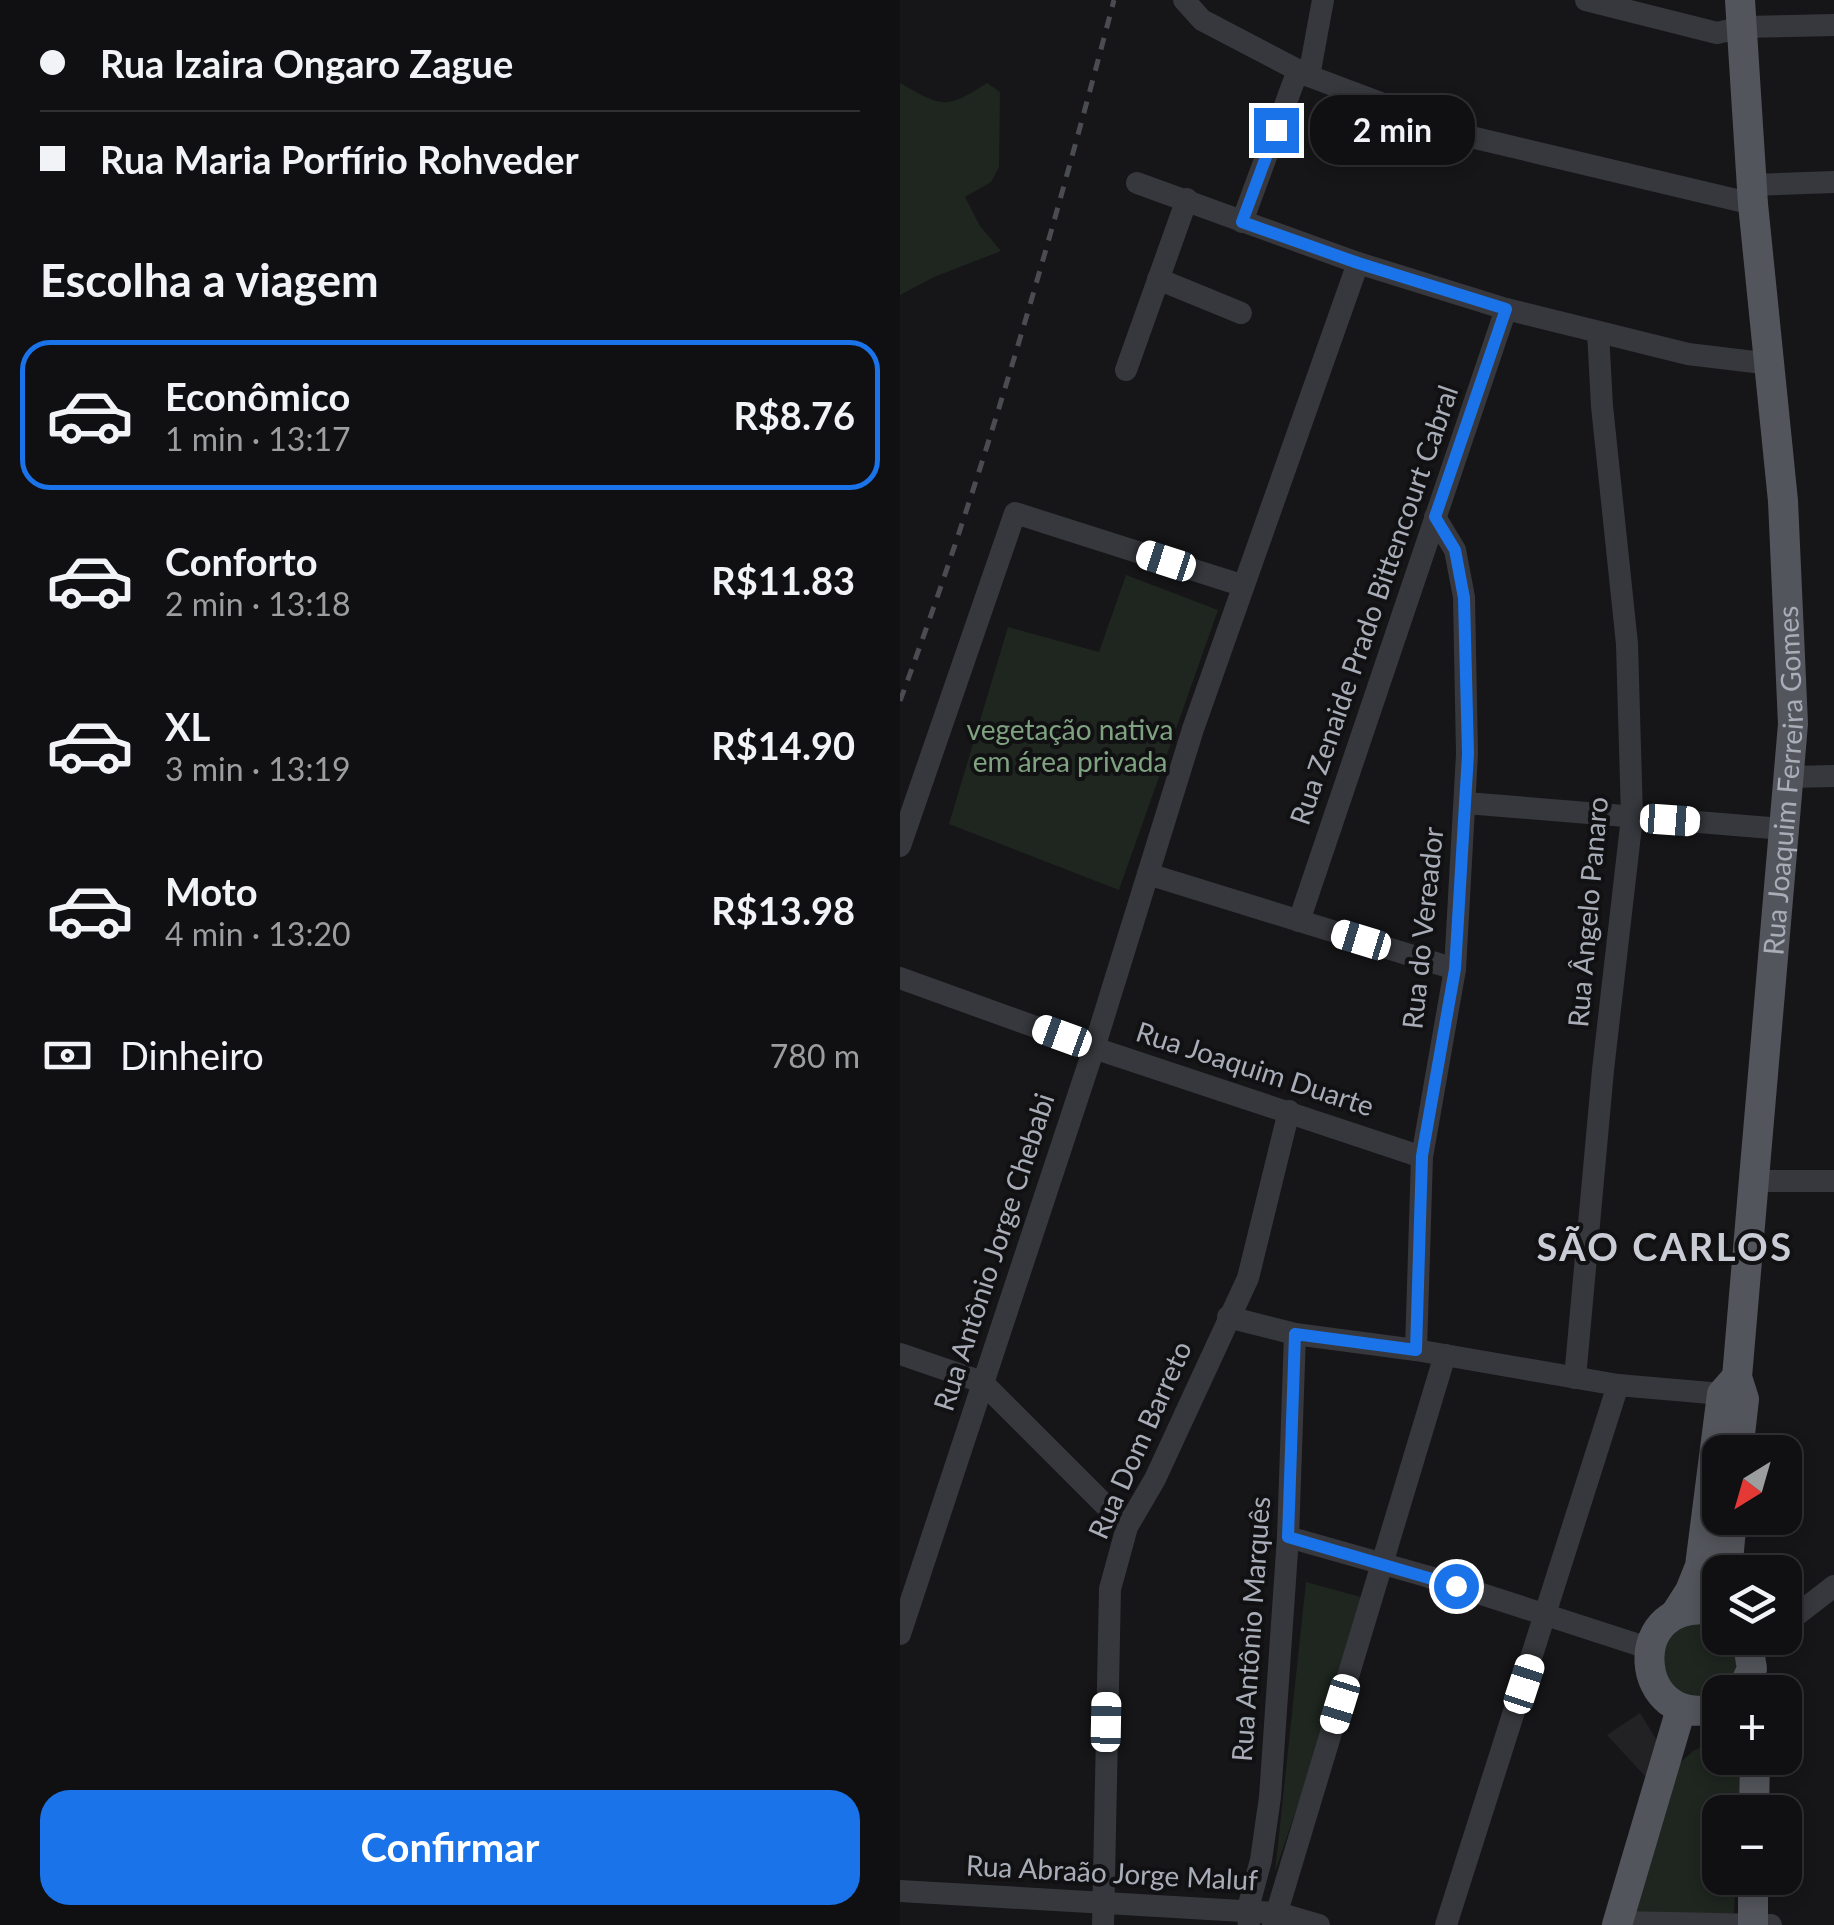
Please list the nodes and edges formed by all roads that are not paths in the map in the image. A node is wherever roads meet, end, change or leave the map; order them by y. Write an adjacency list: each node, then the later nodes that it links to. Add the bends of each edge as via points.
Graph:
1 (1184, 0): 6 (street, via 1202,20)
2 (1324, 0): 6 (street)
3 (1586, 0): 4 (street, via 1717,33)
4 (1741, 14): 5 (street); 9 (main road, Rua Joaquim Ferreira Gomes)
5 (1834, 24)
6 (1303, 73): 9 (street, via 1471,137); 11 (street)
7 (1834, 182): 9 (street)
8 (1138, 183): 10 (street)
9 (1752, 194): 17 (main road, Rua Joaquim Ferreira Gomes)
10 (1187, 198): 11 (street); 13 (street)
11 (1242, 222): 12 (street)
12 (1358, 263): 14 (street); 20 (street, Rua Antônio Jorge Chebabi)
13 (1158, 280): 15 (street); 18 (street)
14 (1506, 309): 16 (street); 19 (street, Rua Zenaide Prado Bittencourt Cabral)
15 (1241, 313)
16 (1598, 332): 17 (street, via 1688,354); 24 (street, Rua Ângelo Panaro, via 1628,644)
17 (1771, 364): 22 (main road, Rua Joaquim Ferreira Gomes, via 1785,538)
18 (1126, 370)
19 (1435, 517): 23 (street, Rua do Vereador, via 1455,550 1464,598); 28 (street, Rua Zenaide Prado Bittencourt Cabral)
20 (1242, 585): 26 (street, via 1015,513); 27 (street, Rua Antônio Jorge Chebabi)
21 (1834, 776): 22 (street)
22 (1790, 777): 25 (main road, Rua Joaquim Ferreira Gomes)
23 (1466, 803): 24 (street); 29 (street, Rua do Vereador)
24 (1632, 817): 25 (street); 41 (street, Rua Ângelo Panaro)
25 (1784, 828): 34 (main road, Rua Joaquim Ferreira Gomes)
26 (900, 846)
27 (1148, 874): 28 (street); 31 (street, Rua Antônio Jorge Chebabi)
28 (1298, 920): 29 (street)
29 (1455, 969): 33 (street, Rua do Vereador)
30 (900, 978): 31 (street, Rua Joaquim Duarte)
31 (1094, 1048): 32 (street, Rua Joaquim Duarte); 42 (street, Rua Antônio Jorge Chebabi)
32 (1289, 1112): 33 (street, Rua Joaquim Duarte); 36 (street, Rua Dom Barreto, via 1257,1248)
33 (1422, 1156): 38 (street, Rua do Vereador)
34 (1754, 1181): 35 (street); 44 (main road, Rua Joaquim Ferreira Gomes)
35 (1834, 1181)
36 (1228, 1317): 37 (street); 46 (street, Rua Dom Barreto)
37 (1295, 1334): 38 (street); 47 (street, Rua Antônio Marquês)
38 (1416, 1350): 40 (street)
39 (900, 1354): 42 (street)
40 (1445, 1355): 41 (street); 48 (street)
41 (1575, 1378): 43 (street)
42 (982, 1382): 46 (street); 54 (street, Rua Antônio Jorge Chebabi)
43 (1618, 1385): 44 (street); 53 (street)
44 (1730, 1386): 45 (main road, Rua Joaquim Ferreira Gomes, via 1744,1399); 52 (main road, Rua Joaquim Ferreira Gomes, via 1700,1566)
45 (1740, 1435)
46 (1127, 1527): 60 (street, Rua Dom Barreto, via 1110,1590)
47 (1288, 1537): 48 (street); 61 (street, Rua Antônio Marquês, via 1270,1797)
48 (1382, 1564): 53 (street); 62 (street)
49 (1834, 1586): 51 (street)
50 (1702, 1610): 52 (main road)
51 (1802, 1611)
52 (1676, 1613): 55 (main road, Rua Joaquim Ferreira Gomes)
53 (1546, 1615): 55 (street); 65 (street)
54 (900, 1634)
55 (1648, 1648): 57 (main road, via 1652,1682)
56 (1702, 1708): 57 (main road)
57 (1681, 1709): 63 (main road)
58 (900, 1891): 60 (street, Rua Abraão Jorge Maluf)
59 (1754, 1895): 66 (main road)
60 (1103, 1914): 61 (street, Rua Abraão Jorge Maluf)
61 (1248, 1919): 62 (street, Rua Abraão Jorge Maluf)
62 (1275, 1919): 64 (street, Rua Abraão Jorge Maluf)
63 (1618, 1924): 66 (street)
64 (1319, 1925)
65 (1446, 1925)
66 (1753, 1925): 67 (street)
67 (1771, 1925)

